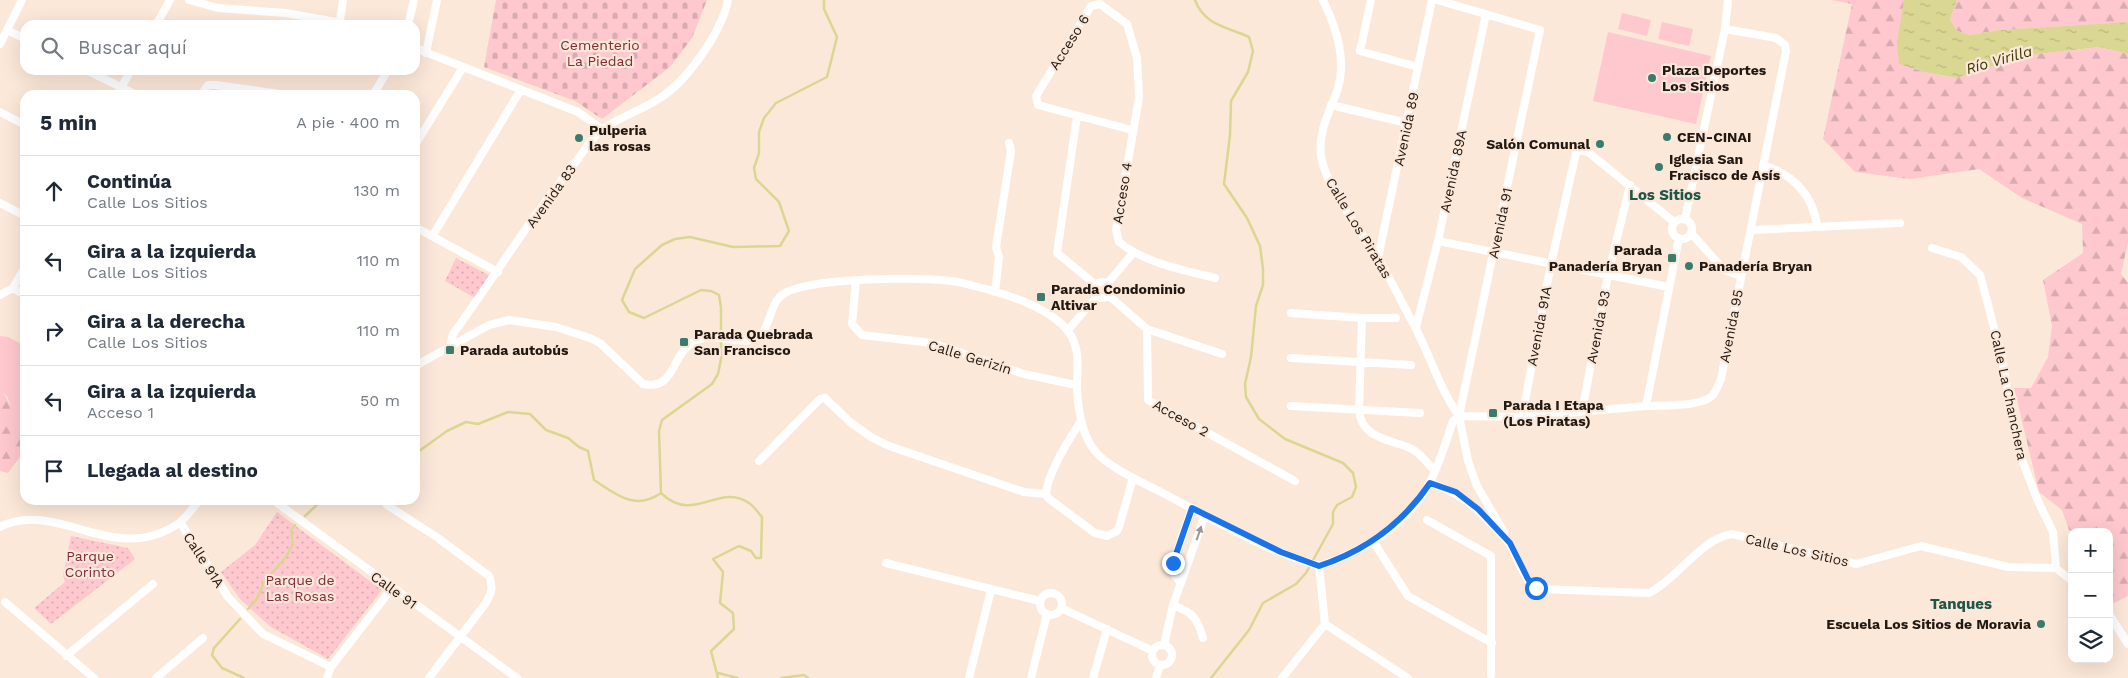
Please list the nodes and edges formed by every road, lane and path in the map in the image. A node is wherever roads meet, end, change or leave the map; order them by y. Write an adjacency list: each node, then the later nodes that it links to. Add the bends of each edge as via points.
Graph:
1 (22, 0): 19 (street)
2 (170, 0): 14 (street)
3 (189, 0): 15 (street, via 218,8)
4 (343, 0): 16 (street)
5 (414, 0): 17 (street)
6 (437, 0): 23 (street)
7 (728, 0): 40 (street, Avenida 83, via 720,26 677,84)
8 (1323, 0): 35 (street, Calle Los Piratas, via 1337,30 1342,64)
9 (1371, 0): 24 (street, via 1360,51)
10 (1432, 0): 24 (street, Avenida 89)
11 (1437, 0): 13 (street)
12 (1728, 0): 18 (street)
13 (1486, 14): 57 (street, Avenida 89A); 59 (street, Avenida 91, via 1540,30)
14 (159, 20)
15 (333, 20)
16 (340, 20)
17 (409, 20)
18 (1725, 29): 44 (street, Avenida 95, via 1776,38 1785,45); 48 (street)
19 (7, 30): 20 (street); 21 (street)
20 (20, 36)
21 (0, 44)
22 (420, 50): 23 (street)
23 (426, 53): 25 (street)
24 (1418, 67): 39 (street, Avenida 89)
25 (462, 68): 34 (street); 42 (street)
26 (94, 75): 29 (street)
27 (128, 75): 30 (street)
28 (385, 75): 33 (street)
29 (117, 90)
30 (120, 90)
31 (204, 90): 32 (street, via 208,85)
32 (252, 90)
33 (376, 90)
34 (520, 91): 40 (street, via 578,112); 55 (street)
35 (1331, 105): 39 (street); 61 (street, Calle Los Piratas, via 1321,143 1324,167)
36 (0, 112): 38 (street)
37 (1077, 116): 41 (street); 41 (street, Acceso 6, via 1038,105 1036,96 1091,6 1100,4 1127,24 1137,58 1139,98); 70 (street, via 1057,253)
38 (20, 122)
39 (1407, 123): 61 (street, Avenida 89)
40 (603, 130): 63 (street, Avenida 83, via 549,195)
41 (1132, 130): 60 (street, Acceso 4, via 1116,230 1119,242)
42 (420, 137)
43 (1008, 143): 74 (street, via 1011,151 996,247 999,257)
44 (1763, 165): 51 (street, via 1785,173 1800,187 1813,206); 53 (street, Avenida 95)
45 (1630, 185): 49 (street); 62 (street, Avenida 91A, via 1588,152 1580,150 1574,158); 64 (street, Avenida 93)
46 (0, 203): 47 (street)
47 (20, 213)
48 (1684, 219): 49 (street); 54 (street, via 1692,226)
49 (1674, 222): 56 (street, via 1673,234)
50 (1900, 224): 51 (street)
51 (1817, 227): 53 (street)
52 (420, 229): 55 (street)
53 (1750, 230): 66 (street, Avenida 95)
54 (1690, 234): 56 (street); 66 (street, via 1724,270)
55 (433, 236): 63 (street)
56 (1679, 238): 71 (street)
57 (1438, 241): 59 (street); 81 (street, Avenida 89A)
58 (1932, 248): 117 (street, Calle La Chanchera, via 1961,257 1980,274 2001,354 2019,452 2053,532)
59 (1494, 252): 62 (street); 96 (street, Avenida 91)
60 (1133, 253): 67 (street); 69 (street)
61 (1378, 258): 81 (street, Calle Los Piratas)
62 (1551, 264): 64 (street); 97 (street, Avenida 91A)
63 (498, 272): 84 (street, Avenida 83, via 453,334)
64 (1608, 275): 71 (street); 94 (street, Avenida 93)
65 (20, 276): 72 (street)
66 (1741, 276): 92 (street, Avenida 95, via 1721,379 1712,396 1697,403)
67 (1215, 278)
68 (856, 280): 74 (street, via 929,278); 84 (street, via 795,288 782,294 776,300 760,336 751,340 709,336 691,343 663,383 652,386 643,384 600,343 531,322 509,320 489,325); 90 (street, Calle Gerizín, via 852,324 862,335 932,343 1024,374)
69 (1107, 284): 70 (street); 76 (street)
70 (1096, 285): 77 (street)
71 (1669, 287): 92 (street)
72 (13, 288): 73 (street); 75 (street)
73 (20, 292)
74 (995, 292): 83 (street, via 1052,315)
75 (0, 295)
76 (1108, 295): 77 (street); 82 (street)
77 (1097, 296): 83 (street)
78 (1291, 313): 79 (street)
79 (1362, 318): 80 (street); 88 (street)
80 (1396, 318)
81 (1416, 327): 96 (street, Calle Los Piratas, via 1447,399)
82 (1147, 329): 85 (street); 102 (street, Acceso 2, via 1148,400)
83 (1068, 330): 90 (street, via 1077,352)
84 (450, 346): 87 (street)
85 (1222, 354)
86 (1291, 358): 88 (street)
87 (420, 363)
88 (1360, 363): 89 (street); 93 (street)
89 (1411, 365)
90 (1076, 385): 98 (street)
91 (1291, 406): 93 (street)
92 (1646, 406): 94 (street, Avenida 95)
93 (1359, 410): 95 (street); 100 (street, via 1359,418 1367,430 1417,452)
94 (1582, 412): 97 (street, Avenida 95)
95 (1420, 413)
96 (1459, 416): 97 (street, Avenida 95); 100 (street, via 1453,421); 114 (street, via 1468,462 1477,486)
97 (1522, 417)
98 (1081, 421): 101 (street, via 1088,440 1100,456); 104 (street, via 1049,479)
99 (760, 461): 104 (street, via 824,398 850,422 889,446 1024,492)
100 (1434, 471): 103 (street)
101 (1133, 478): 104 (street, via 1119,527 1107,536 1096,534); 108 (street)
102 (1295, 481)
103 (1430, 483): 113 (street, via 1418,501); 114 (street, Calle Los Sitios, via 1456,492 1467,500)
104 (1046, 494)
105 (195, 505): 111 (street)
106 (280, 505): 121 (street, Calle 91)
107 (388, 505): 132 (street, via 489,576 491,593)
108 (1192, 508): 109 (street); 119 (street, via 1173,563 1175,576)
109 (1205, 515): 116 (street, via 1281,552); 119 (street, one-way to 109)
110 (1427, 520): 134 (street, via 1491,556)
111 (180, 522): 112 (street, Calle 91A, via 138,539 104,536 32,518 11,521); 140 (street, Calle 91A, via 228,597 263,634)
112 (0, 527)
113 (1373, 541): 116 (street, via 1349,555); 134 (street, via 1408,596)
114 (1510, 543): 117 (street, Calle Los Sitios, via 1536,588 1636,594 1652,592 1704,549 1732,534 1856,564 1921,546 2008,567)
115 (886, 563): 122 (street)
116 (1319, 566): 129 (street)
117 (2056, 568): 118 (street)
118 (2068, 578)
119 (1181, 583): 125 (street)
120 (153, 584): 138 (street)
121 (392, 588): 132 (street, Calle 91); 140 (street)
122 (991, 590): 123 (street); 148 (street)
123 (1040, 601): 126 (street, via 1047,593 1054,593 1062,601); 127 (street, via 1040,607)
124 (5, 602): 138 (street)
125 (1173, 605): 133 (street, via 1192,613); 136 (street)
126 (1061, 608): 127 (street, via 1054,614); 130 (street)
127 (1047, 614): 149 (street)
128 (2112, 618): 135 (street)
129 (1326, 624): 142 (street); 152 (street)
130 (1107, 628): 137 (street); 150 (street)
131 (203, 638): 144 (street)
132 (461, 638): 146 (street); 147 (street, Calle 91)
133 (1203, 638)
134 (1492, 643): 141 (street)
135 (2128, 644)
136 (1164, 645): 137 (street); 139 (street, via 1172,655 1170,662)
137 (1153, 651): 139 (street, via 1153,658)
138 (66, 656): 143 (street)
139 (1160, 665): 151 (street)
140 (331, 667): 145 (street)
141 (1491, 675)
142 (1285, 677)
143 (94, 678)
144 (156, 678)
145 (327, 678)
146 (429, 678)
147 (517, 678)
148 (969, 678)
149 (1031, 678)
150 (1093, 678)
151 (1156, 678)
152 (1408, 678)

